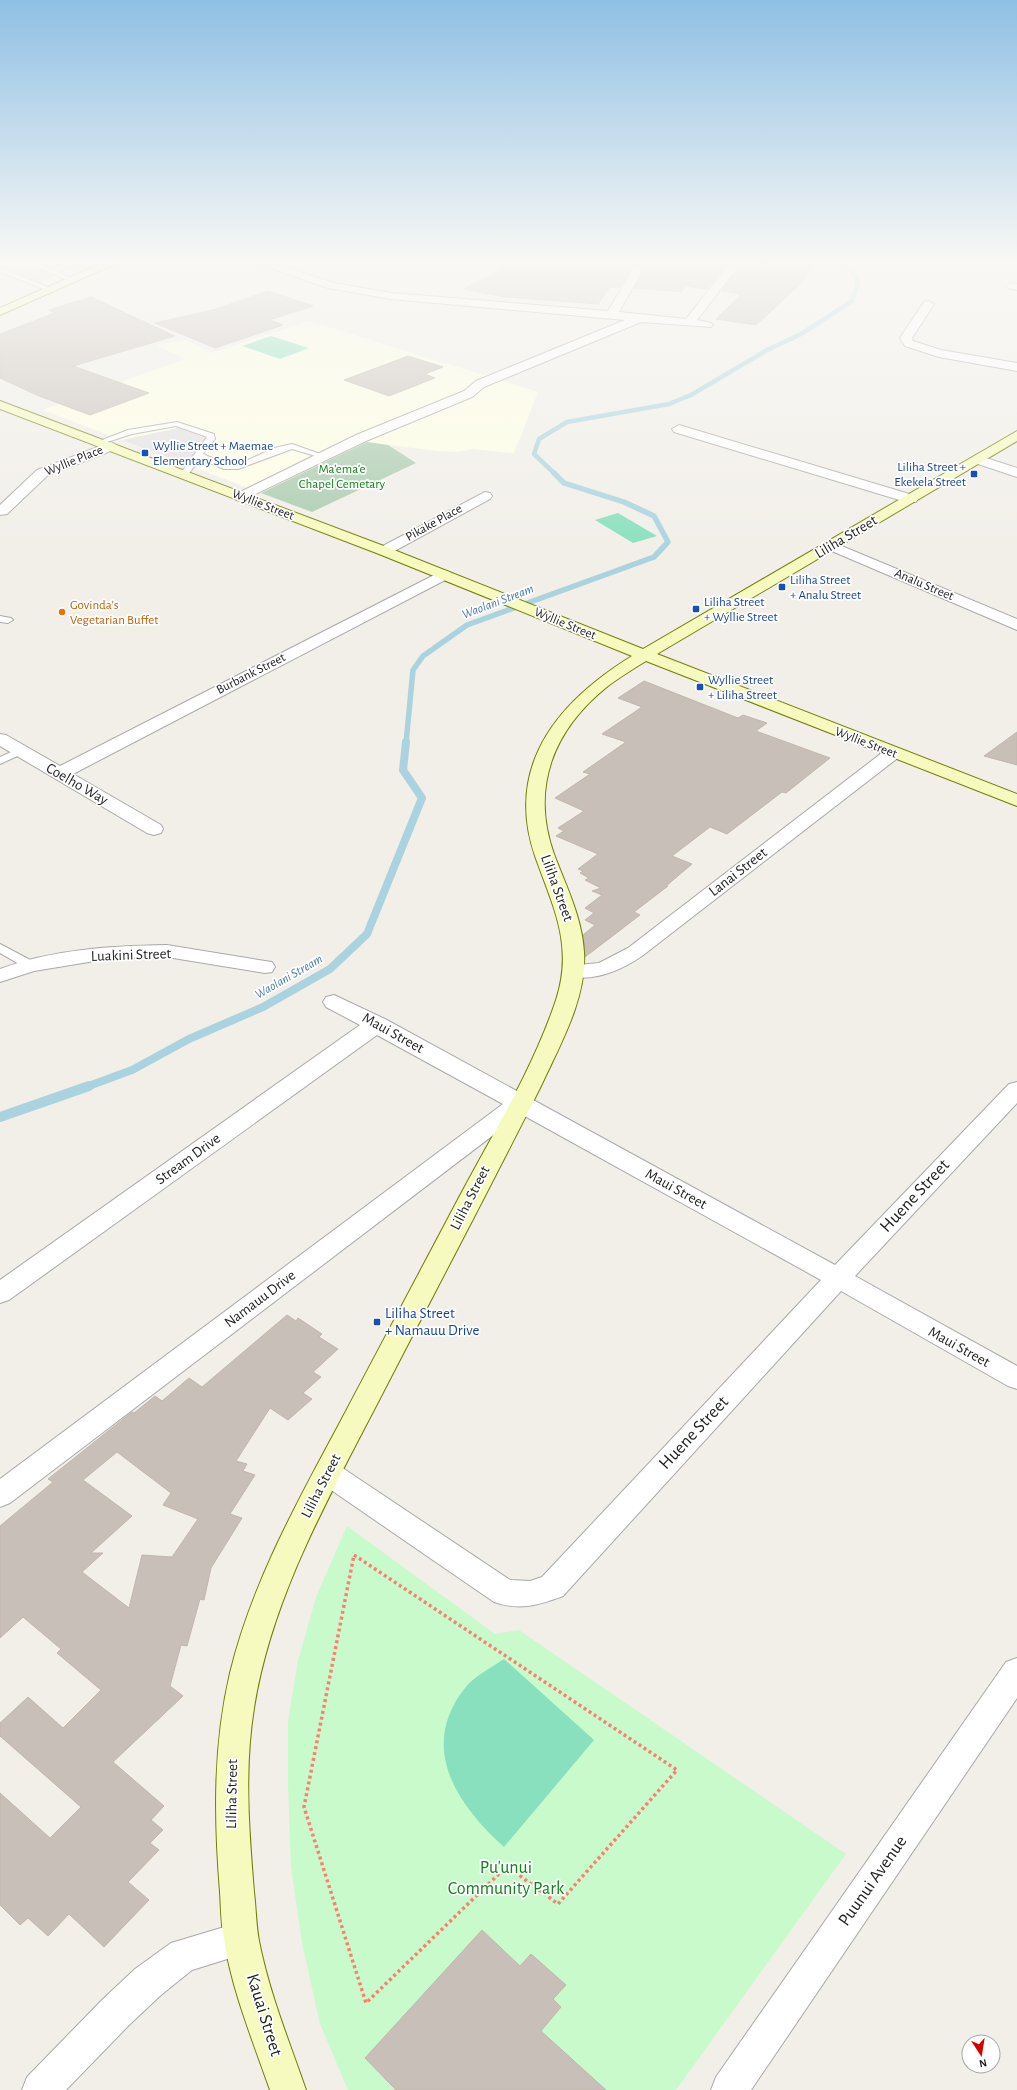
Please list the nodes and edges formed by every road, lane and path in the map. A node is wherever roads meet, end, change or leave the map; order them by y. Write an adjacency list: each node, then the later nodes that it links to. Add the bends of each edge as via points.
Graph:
1 (539, 361): 9 (street, via 480,384 468,394)
2 (984, 361): 3 (street)
3 (1017, 366)
4 (0, 405): 7 (street, Wyllie Street)
5 (679, 429): 15 (street)
6 (1017, 435): 10 (street, Liliha Street)
7 (106, 444): 8 (lane, via 130,432 177,424 211,436); 11 (street, Wyllie Street); 16 (street, Wyllie Place, via 42,473)
8 (198, 455): 9 (lane, via 227,467 238,466 292,446); 11 (lane)
9 (322, 456): 14 (street)
10 (977, 459): 12 (street); 15 (street, Liliha Street)
11 (184, 474): 14 (street, Wyllie Street)
12 (1017, 474)
13 (485, 496): 18 (street, Pikake Place)
14 (241, 497): 18 (street, Wyllie Street)
15 (911, 499): 17 (street, Liliha Street)
16 (2, 511)
17 (832, 546): 20 (street, Analu Street); 21 (street, Liliha Street)
18 (384, 551): 19 (street, Wyllie Street)
19 (444, 575): 21 (street, Wyllie Street); 26 (street, Burbank Street)
20 (1017, 625)
21 (644, 655): 24 (street, Wyllie Street); 32 (street, Liliha Street, via 602,683 566,717 552,738 540,767 534,813 542,850 566,909 571,929)
22 (0, 738): 23 (street, Coelho Way)
23 (20, 751): 25 (lane); 26 (street, Coelho Way)
24 (892, 753): 27 (street, Wyllie Street); 32 (street, Lanai Street, via 635,952 607,968)
25 (0, 761)
26 (58, 774): 28 (street, Coelho Way)
27 (1017, 800)
28 (154, 829)
29 (0, 948): 30 (lane)
30 (30, 965): 31 (street, Luakini Street, via 113,952 166,951); 33 (street, Luakini Street)
31 (264, 967)
32 (574, 970): 37 (street, Liliha Street, via 556,1026)
33 (0, 976)
34 (334, 1002): 35 (street, Maui Street)
35 (377, 1024): 37 (street, Maui Street); 39 (street, Stream Drive)
36 (1017, 1089): 38 (street, Huene Street)
37 (520, 1103): 38 (street, Maui Street); 41 (street, Liliha Street); 42 (street, Namauu Drive)
38 (838, 1278): 40 (street, Maui Street); 41 (street, Huene Street, via 552,1586 530,1594 505,1593)
39 (0, 1293)
40 (1017, 1379)
41 (328, 1473): 45 (street, Liliha Street, via 277,1576 247,1664 232,1749 232,1840)
42 (0, 1495)
43 (1017, 1672): 48 (street, Puunui Avenue)
44 (677, 1770): 44 (path, via 558,1904 507,1866 366,2003 304,1807 354,1555)
45 (241, 1939): 46 (street, via 183,1954 148,1982); 47 (street, Kauai Street, via 261,2010)
46 (40, 2090)
47 (288, 2090)
48 (729, 2090)

